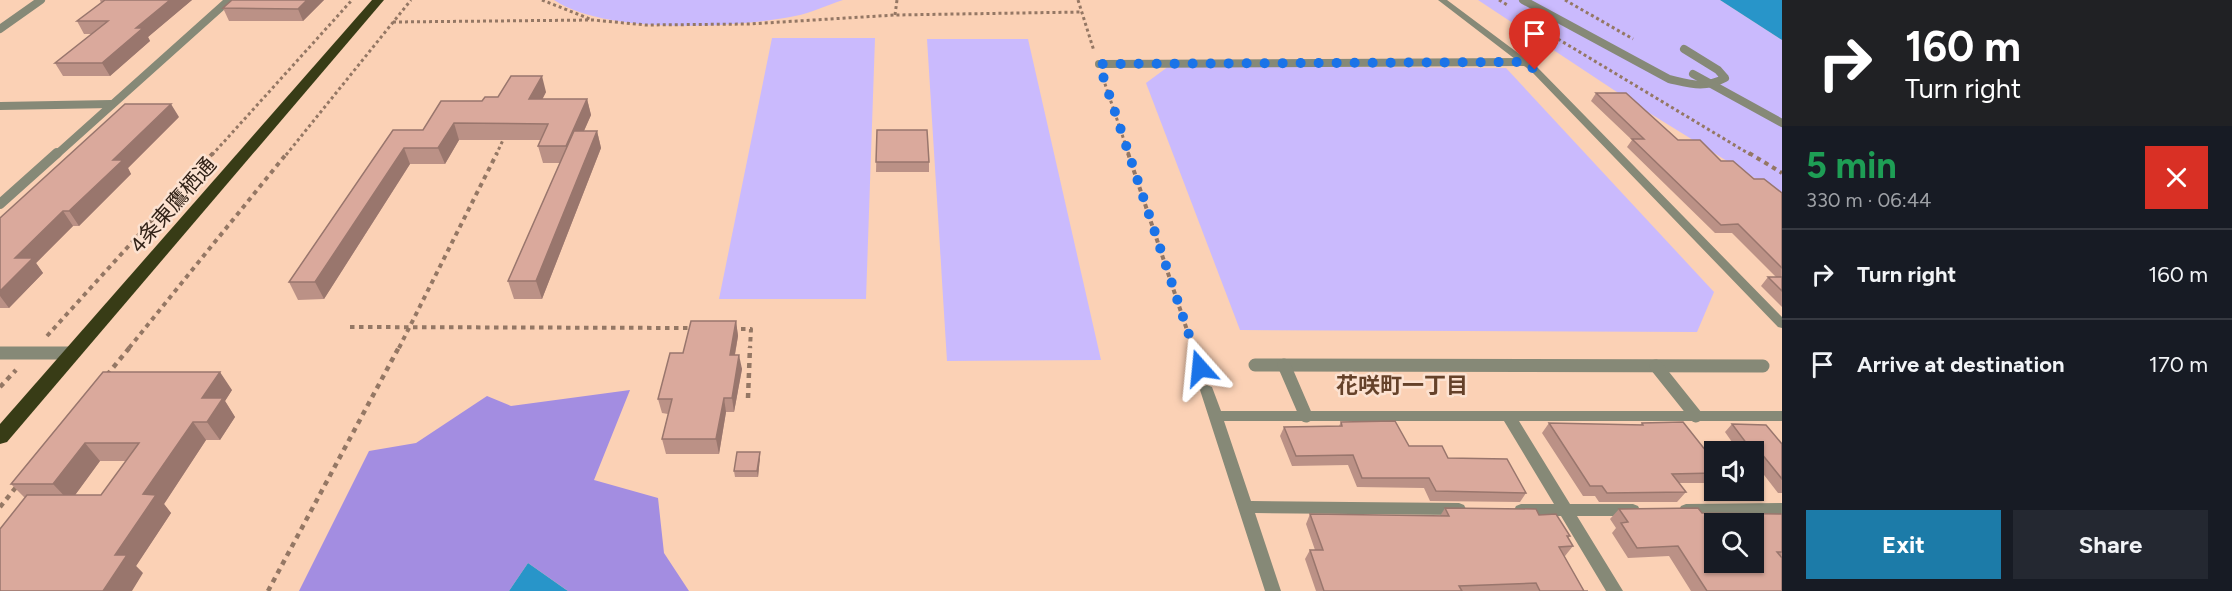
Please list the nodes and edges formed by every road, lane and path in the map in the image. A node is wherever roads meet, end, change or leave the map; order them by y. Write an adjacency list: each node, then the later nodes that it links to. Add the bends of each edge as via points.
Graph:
1 (41, 0): 18 (lane)
2 (229, 0): 26 (lane)
3 (352, 0): 38 (path)
4 (378, 0): 39 (highway, 4条東鷹栖通)
5 (411, 0): 17 (path)
6 (542, 0): 16 (path)
7 (897, 0): 15 (path)
8 (1078, 0): 14 (path)
9 (1442, 0): 22 (street)
10 (1499, 0): 13 (path)
11 (1523, 0): 25 (lane, via 1663,76 1684,83)
12 (1565, 0): 20 (path)
13 (1509, 6)
14 (1082, 12): 15 (path); 23 (path)
15 (896, 15): 16 (path, via 749,24 646,25)
16 (593, 20): 17 (path)
17 (393, 22): 44 (path)
18 (0, 29)
19 (1557, 38): 30 (path)
20 (1634, 40)
21 (1684, 49): 25 (lane, via 1723,74 1722,81)
22 (1525, 62): 23 (lane); 32 (street)
23 (1099, 64): 46 (path)
24 (1694, 74): 25 (lane)
25 (1712, 85): 28 (lane)
26 (112, 104): 27 (lane); 31 (lane)
27 (0, 106)
28 (1782, 123)
29 (503, 140): 34 (path)
30 (1782, 173)
31 (0, 204)
32 (1782, 324)
33 (351, 327): 34 (path)
34 (410, 327): 35 (path); 63 (path)
35 (704, 328)
36 (728, 329): 47 (path, via 751,329)
37 (0, 353): 38 (lane)
38 (31, 353): 39 (lane); 45 (path)
39 (73, 353): 53 (highway, 4条東鷹栖通)
40 (1255, 365): 41 (lane)
41 (1284, 365): 42 (lane); 49 (lane)
42 (1656, 366): 43 (lane); 50 (lane)
43 (1763, 366)
44 (104, 379)
45 (0, 387)
46 (1207, 390): 48 (street)
47 (748, 398)
48 (1216, 416): 49 (street); 56 (street)
49 (1306, 416): 52 (street)
50 (1696, 416): 51 (street); 52 (street)
51 (1782, 416)
52 (1509, 417): 59 (street)
53 (0, 437)
54 (22, 480): 55 (path)
55 (0, 507)
56 (1244, 507): 57 (street); 64 (street)
57 (1470, 510)
58 (1506, 510): 59 (street)
59 (1566, 510): 60 (street); 65 (street)
60 (1645, 510)
61 (1668, 510): 62 (street)
62 (1782, 510)
63 (268, 591)
64 (1273, 591)
65 (1615, 591)

